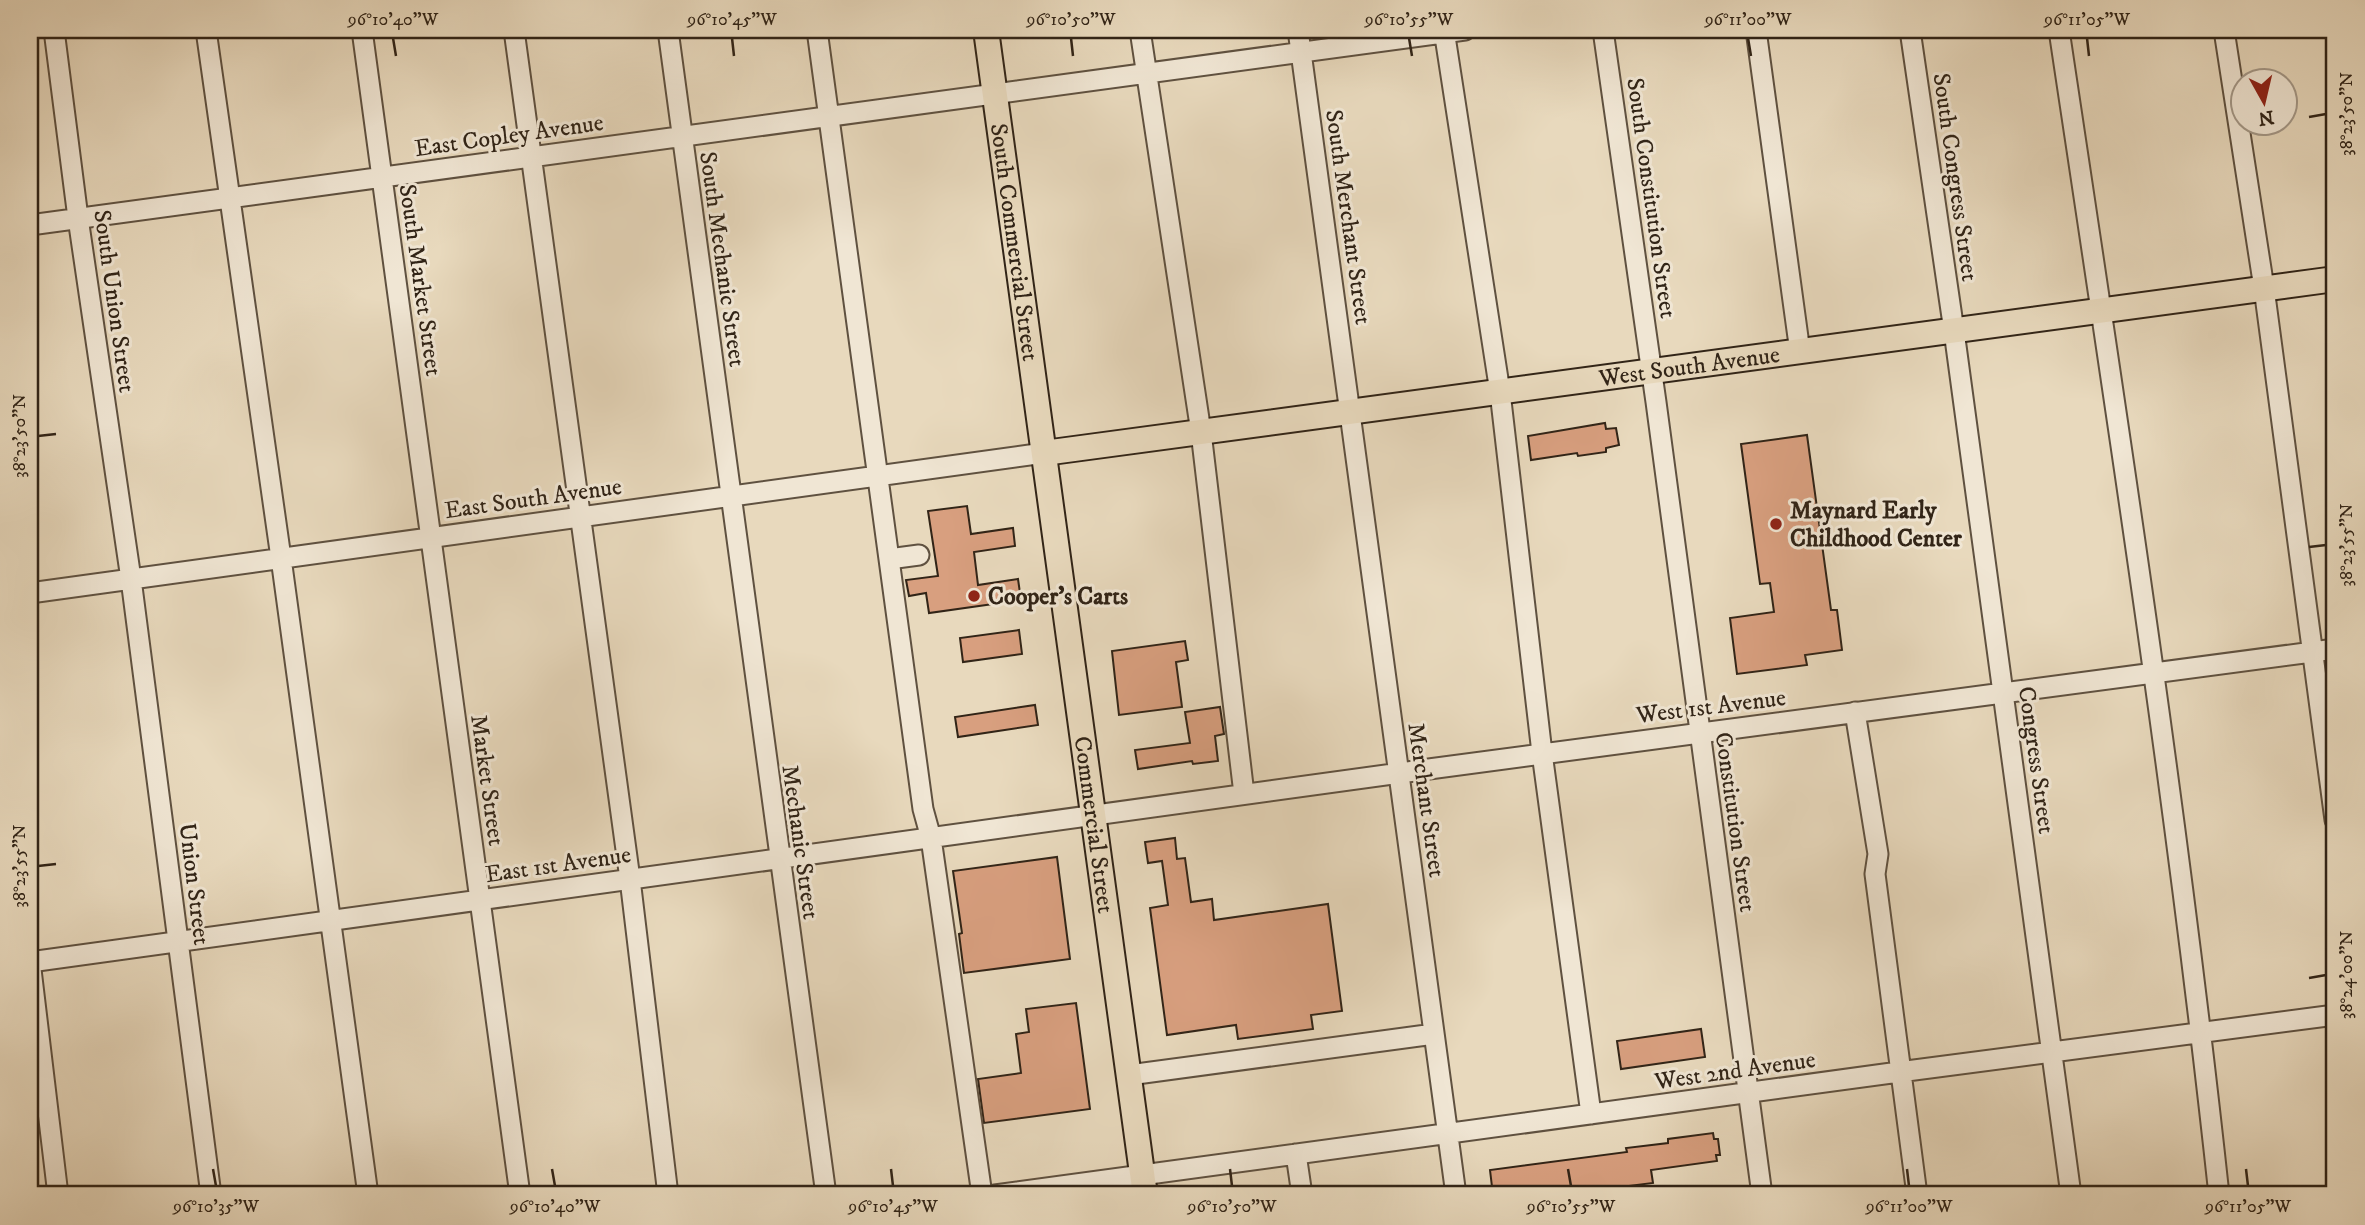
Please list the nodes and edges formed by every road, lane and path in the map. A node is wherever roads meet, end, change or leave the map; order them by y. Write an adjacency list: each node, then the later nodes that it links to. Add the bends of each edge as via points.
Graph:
1 (54, 30): 25 (street, South Union Street)
2 (206, 30): 24 (street)
3 (362, 30): 23 (street, South Market Street)
4 (514, 30): 22 (street)
5 (668, 30): 21 (street, South Mechanic Street)
6 (817, 30): 20 (street)
7 (986, 30): 19 (main road, South Commercial Street)
8 (1140, 30): 18 (street)
9 (1298, 30): 17 (street, South Merchant Street)
10 (1465, 30): 16 (street, East Copley Avenue)
11 (1603, 30): 32 (street, South Constitution Street)
12 (1756, 30): 31 (street)
13 (1910, 30): 30 (street, South Congress Street)
14 (2059, 30): 29 (street)
15 (2224, 30): 28 (street)
16 (1444, 31): 17 (street, East Copley Avenue); 33 (street)
17 (1301, 52): 18 (street, East Copley Avenue); 34 (street, South Merchant Street)
18 (1146, 73): 19 (street, East Copley Avenue); 35 (street)
19 (994, 94): 20 (street, East Copley Avenue); 36 (main road, South Commercial Street)
20 (829, 116): 21 (street, East Copley Avenue); 37 (street)
21 (682, 136): 22 (street, East Copley Avenue); 38 (street, South Mechanic Street)
22 (531, 157): 23 (street, East Copley Avenue); 39 (street)
23 (382, 177): 24 (street, East Copley Avenue); 40 (street, South Market Street)
24 (228, 198): 25 (street, East Copley Avenue); 42 (street)
25 (78, 218): 26 (street, East Copley Avenue); 44 (street, South Union Street)
26 (30, 225)
27 (2335, 279): 28 (main road, West South Avenue)
28 (2264, 288): 29 (main road, West South Avenue); 47 (street)
29 (2101, 311): 30 (main road, West South Avenue); 48 (street)
30 (1954, 331): 31 (main road, West South Avenue); 49 (street, Congress Street)
31 (1800, 352): 32 (main road, West South Avenue)
32 (1652, 373): 33 (main road, West South Avenue); 51 (street, Constitution Street)
33 (1500, 392): 34 (main road, West South Avenue); 52 (street)
34 (1350, 412): 35 (main road, West South Avenue); 53 (street, Merchant Street)
35 (1201, 432): 36 (main road, West South Avenue); 54 (street)
36 (1044, 453): 37 (street, East South Avenue); 55 (main road, Commercial Street)
37 (877, 475): 38 (street, East South Avenue); 43 (street)
38 (731, 495): 39 (street, East South Avenue); 58 (street, Mechanic Street)
39 (580, 516): 40 (street, East South Avenue); 59 (street)
40 (432, 537): 42 (street, East South Avenue); 60 (street, Market Street)
41 (919, 555): 43 (street)
42 (281, 558): 44 (street, East South Avenue); 61 (street)
43 (889, 559): 57 (street, via 923,809)
44 (131, 579): 45 (street, East South Avenue); 62 (street, Union Street)
45 (30, 593)
46 (2335, 649): 47 (street, West 1st Avenue)
47 (2313, 652): 48 (street, West 1st Avenue); 56 (street)
48 (2153, 673): 49 (street, West 1st Avenue); 65 (street)
49 (2004, 692): 50 (street, West 1st Avenue); 67 (street, Congress Street)
50 (1856, 712): 51 (street, West 1st Avenue); 68 (street, via 1878,854 1875,874)
51 (1699, 732): 52 (street, West 1st Avenue); 70 (street, Constitution Street)
52 (1542, 753): 53 (street, West 1st Avenue); 71 (street)
53 (1399, 773): 54 (street, West 1st Avenue); 66 (street, Merchant Street)
54 (1244, 794): 55 (street, West 1st Avenue)
55 (1093, 815): 57 (street, East 1st Avenue); 69 (main road, Commercial Street)
56 (2335, 820)
57 (931, 838): 58 (street, East 1st Avenue); 81 (street)
58 (779, 859): 59 (street, East 1st Avenue); 80 (street, Mechanic Street)
59 (630, 879): 60 (street, East 1st Avenue); 79 (street)
60 (480, 900): 61 (street, East 1st Avenue); 78 (street, Market Street)
61 (330, 921): 62 (street, East 1st Avenue); 77 (street)
62 (177, 942): 63 (street, East 1st Avenue); 76 (street, Union Street)
63 (30, 962): 75 (street)
64 (2335, 1015): 65 (street, West 2nd Avenue)
65 (2201, 1033): 67 (street, West 2nd Avenue); 88 (street)
66 (1434, 1034): 69 (street); 72 (street, Merchant Street)
67 (2052, 1053): 68 (street, West 2nd Avenue); 87 (street, Congress Street)
68 (1899, 1072): 70 (street, West 2nd Avenue); 86 (street)
69 (1129, 1076): 74 (main road, Commercial Street)
70 (1748, 1093): 71 (street, West 2nd Avenue); 85 (street, Constitution Street)
71 (1591, 1114): 72 (street, West 2nd Avenue)
72 (1448, 1133): 73 (street, West 2nd Avenue); 84 (street, Merchant Street)
73 (1296, 1154): 74 (street, West 2nd Avenue); 83 (street)
74 (1144, 1185): 82 (street, West 2nd Avenue)
75 (58, 1195)
76 (211, 1195)
77 (368, 1195)
78 (520, 1195)
79 (668, 1195)
80 (825, 1195)
81 (982, 1195)
82 (995, 1195)
83 (1302, 1195)
84 (1456, 1195)
85 (1762, 1195)
86 (1917, 1195)
87 (2071, 1195)
88 (2219, 1195)

